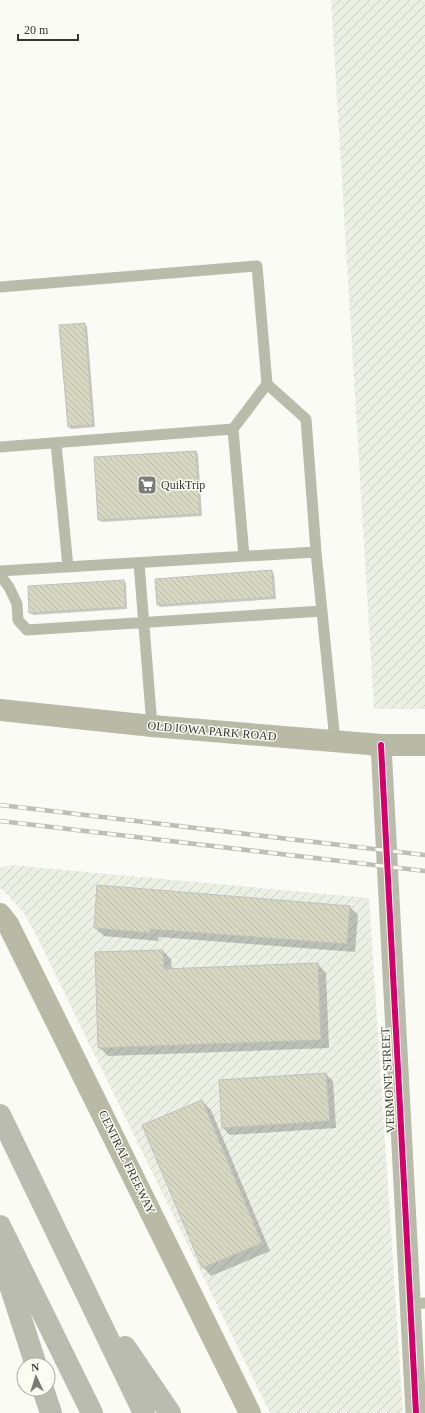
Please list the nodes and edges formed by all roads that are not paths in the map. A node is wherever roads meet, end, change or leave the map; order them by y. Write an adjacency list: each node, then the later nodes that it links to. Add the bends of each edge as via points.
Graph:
1 (0, 287): 2 (lane, via 257,266)
2 (267, 384): 3 (lane); 6 (lane, via 306,419)
3 (233, 429): 4 (lane); 7 (lane)
4 (56, 443): 5 (lane); 9 (lane)
5 (0, 447)
6 (316, 552): 7 (lane); 12 (lane)
7 (244, 556): 8 (lane)
8 (140, 563): 9 (lane); 13 (lane)
9 (68, 567): 10 (lane)
10 (0, 571)
11 (0, 575): 13 (lane, via 10,587 17,604 18,620 27,630)
12 (322, 611): 13 (lane); 16 (lane)
13 (144, 622): 15 (lane)
14 (0, 710): 15 (main road, OLD IOWA PARK ROAD)
15 (152, 726): 16 (main road, OLD IOWA PARK ROAD)
16 (335, 741): 17 (main road, OLD IOWA PARK ROAD)
17 (381, 745): 18 (main road, OLD IOWA PARK ROAD); 24 (street, VERMONT STREET)
18 (425, 745)
19 (0, 914): 31 (main road, CENTRAL FREEWAY, via 8,924)
20 (0, 1114): 23 (highway)
21 (0, 1226): 28 (highway)
22 (0, 1254): 25 (highway)
23 (81, 1283): 29 (highway); 30 (highway)
24 (418, 1303): 32 (street, VERMONT STREET)
25 (33, 1357)
26 (46, 1397): 27 (highway)
27 (51, 1413)
28 (92, 1413)
29 (144, 1413)
30 (170, 1413)
31 (250, 1413)
32 (416, 1413)

